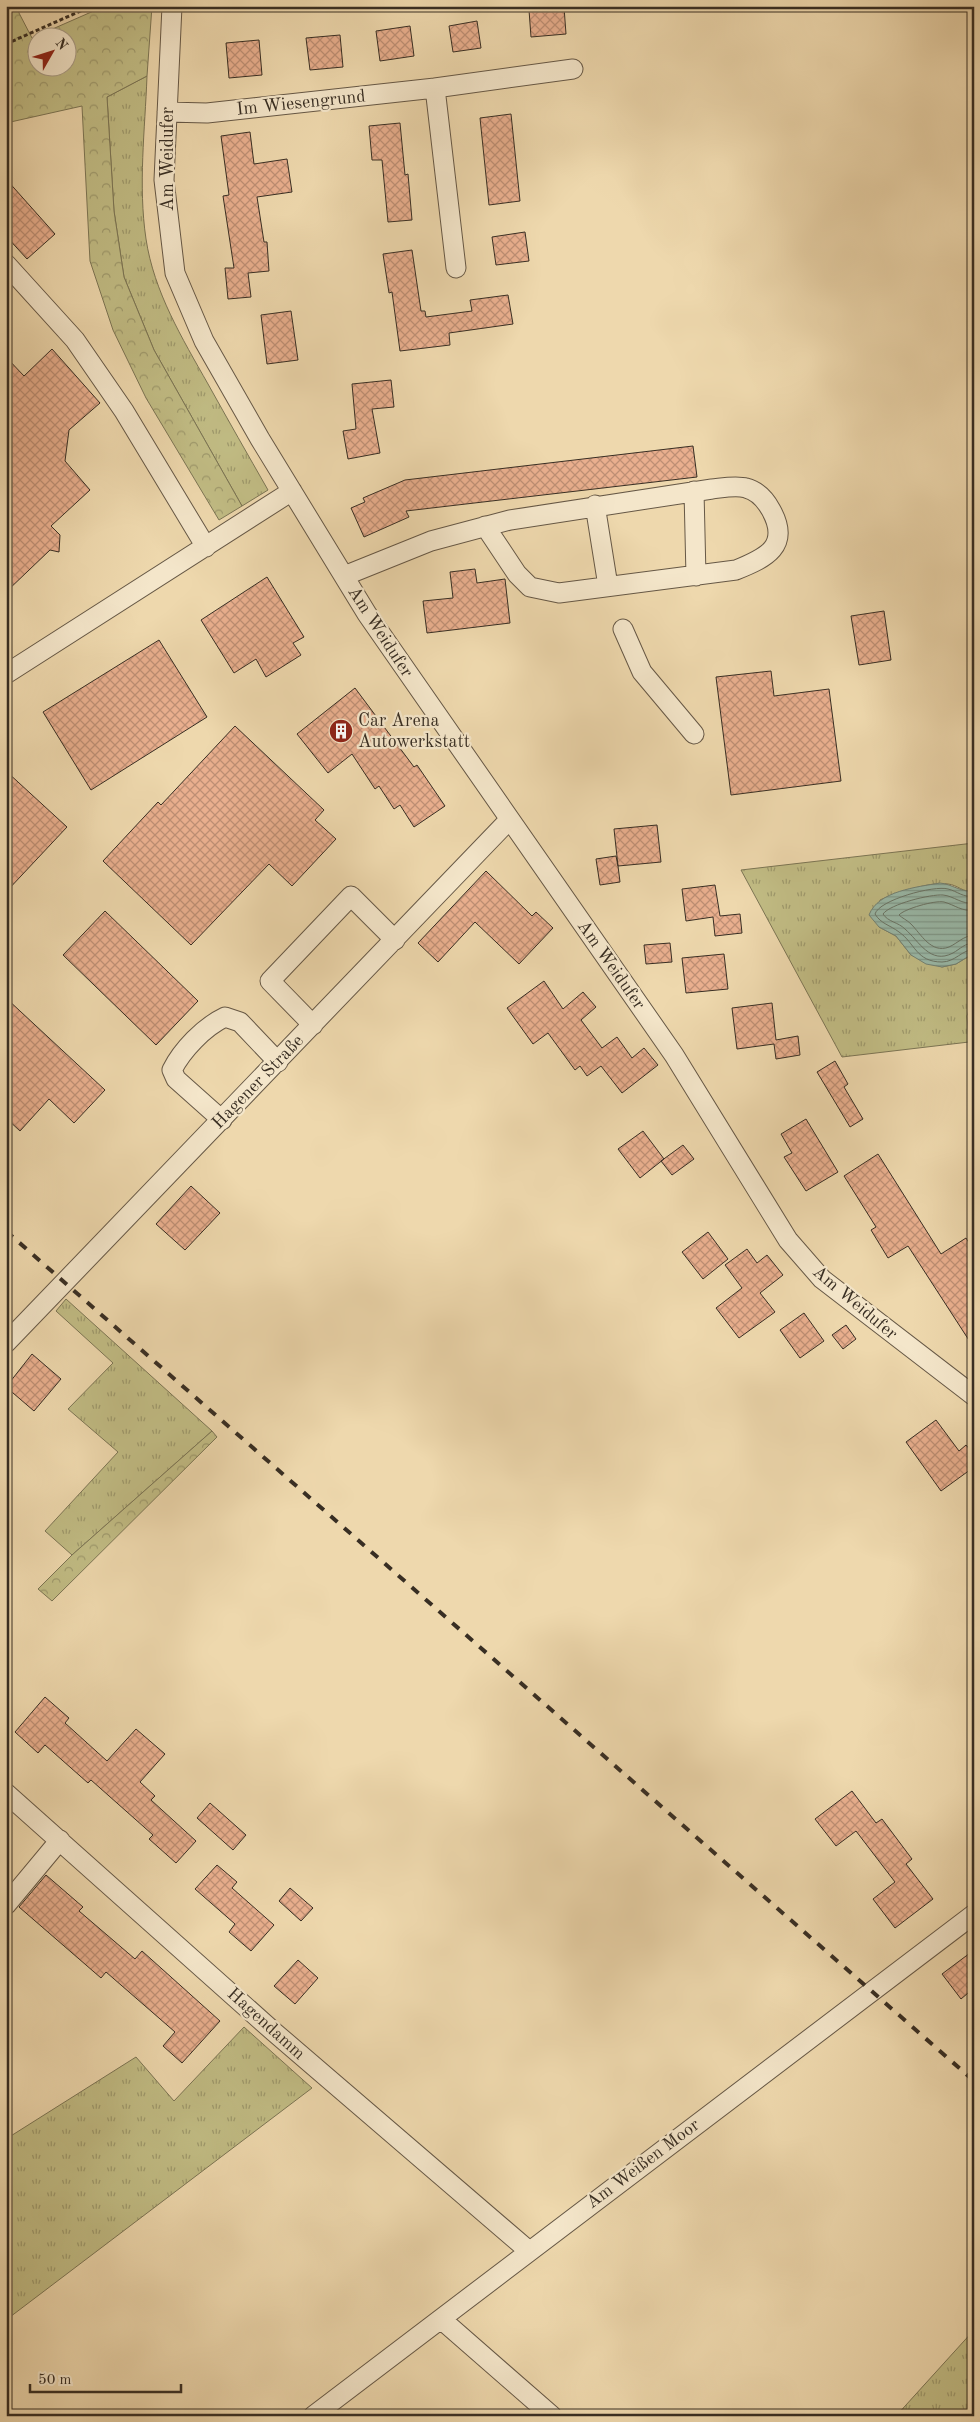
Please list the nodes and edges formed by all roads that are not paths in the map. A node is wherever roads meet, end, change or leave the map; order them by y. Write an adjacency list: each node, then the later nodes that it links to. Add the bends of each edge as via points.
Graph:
1 (172, 6): 4 (street, Am Weidufer)
2 (573, 69): 3 (street, Im Wiesengrund)
3 (435, 88): 4 (street, Im Wiesengrund, via 207,113); 6 (street)
4 (167, 112): 7 (street, Am Weidufer, via 164,180 175,273 204,340)
5 (6, 264): 11 (street, via 75,340 124,411)
6 (456, 268)
7 (292, 491): 11 (street); 12 (street, Am Weidufer)
8 (694, 491): 9 (street); 13 (street); 13 (street, via 743,487 752,490 766,501 777,521 780,538 774,549 758,562 736,570)
9 (595, 505): 10 (street); 14 (street)
10 (485, 526): 12 (street, via 431,541); 14 (street, via 517,574 530,587 559,593)
11 (206, 547): 16 (street)
12 (344, 576): 18 (street, Am Weidufer, via 401,665)
13 (696, 576): 14 (street)
14 (608, 586)
15 (623, 629): 17 (street, via 642,672)
16 (6, 674)
17 (694, 734)
18 (509, 820): 19 (street, Hagener Straße); 24 (street, Am Weidufer, via 674,1054 788,1240 822,1279)
19 (394, 940): 20 (street, Hagener Straße); 20 (street, via 352,896 270,981)
20 (313, 1025): 21 (street, Hagener Straße)
21 (278, 1062): 22 (street, Hagener Straße); 22 (street, via 240,1022 225,1017 214,1022 178,1058 172,1070 176,1079)
22 (222, 1120): 23 (street, Hagener Straße)
23 (6, 1343)
24 (974, 1396)
25 (6, 1793): 26 (street, Hagendamm)
26 (60, 1840): 27 (street); 29 (street, Hagendamm, via 274,2032)
27 (6, 1905)
28 (974, 1914): 29 (street, Am Weißen Moor)
29 (529, 2251): 30 (street, Am Weißen Moor)
30 (441, 2319): 31 (street, Am Weißen Moor); 32 (street)
31 (313, 2416)
32 (552, 2416)

